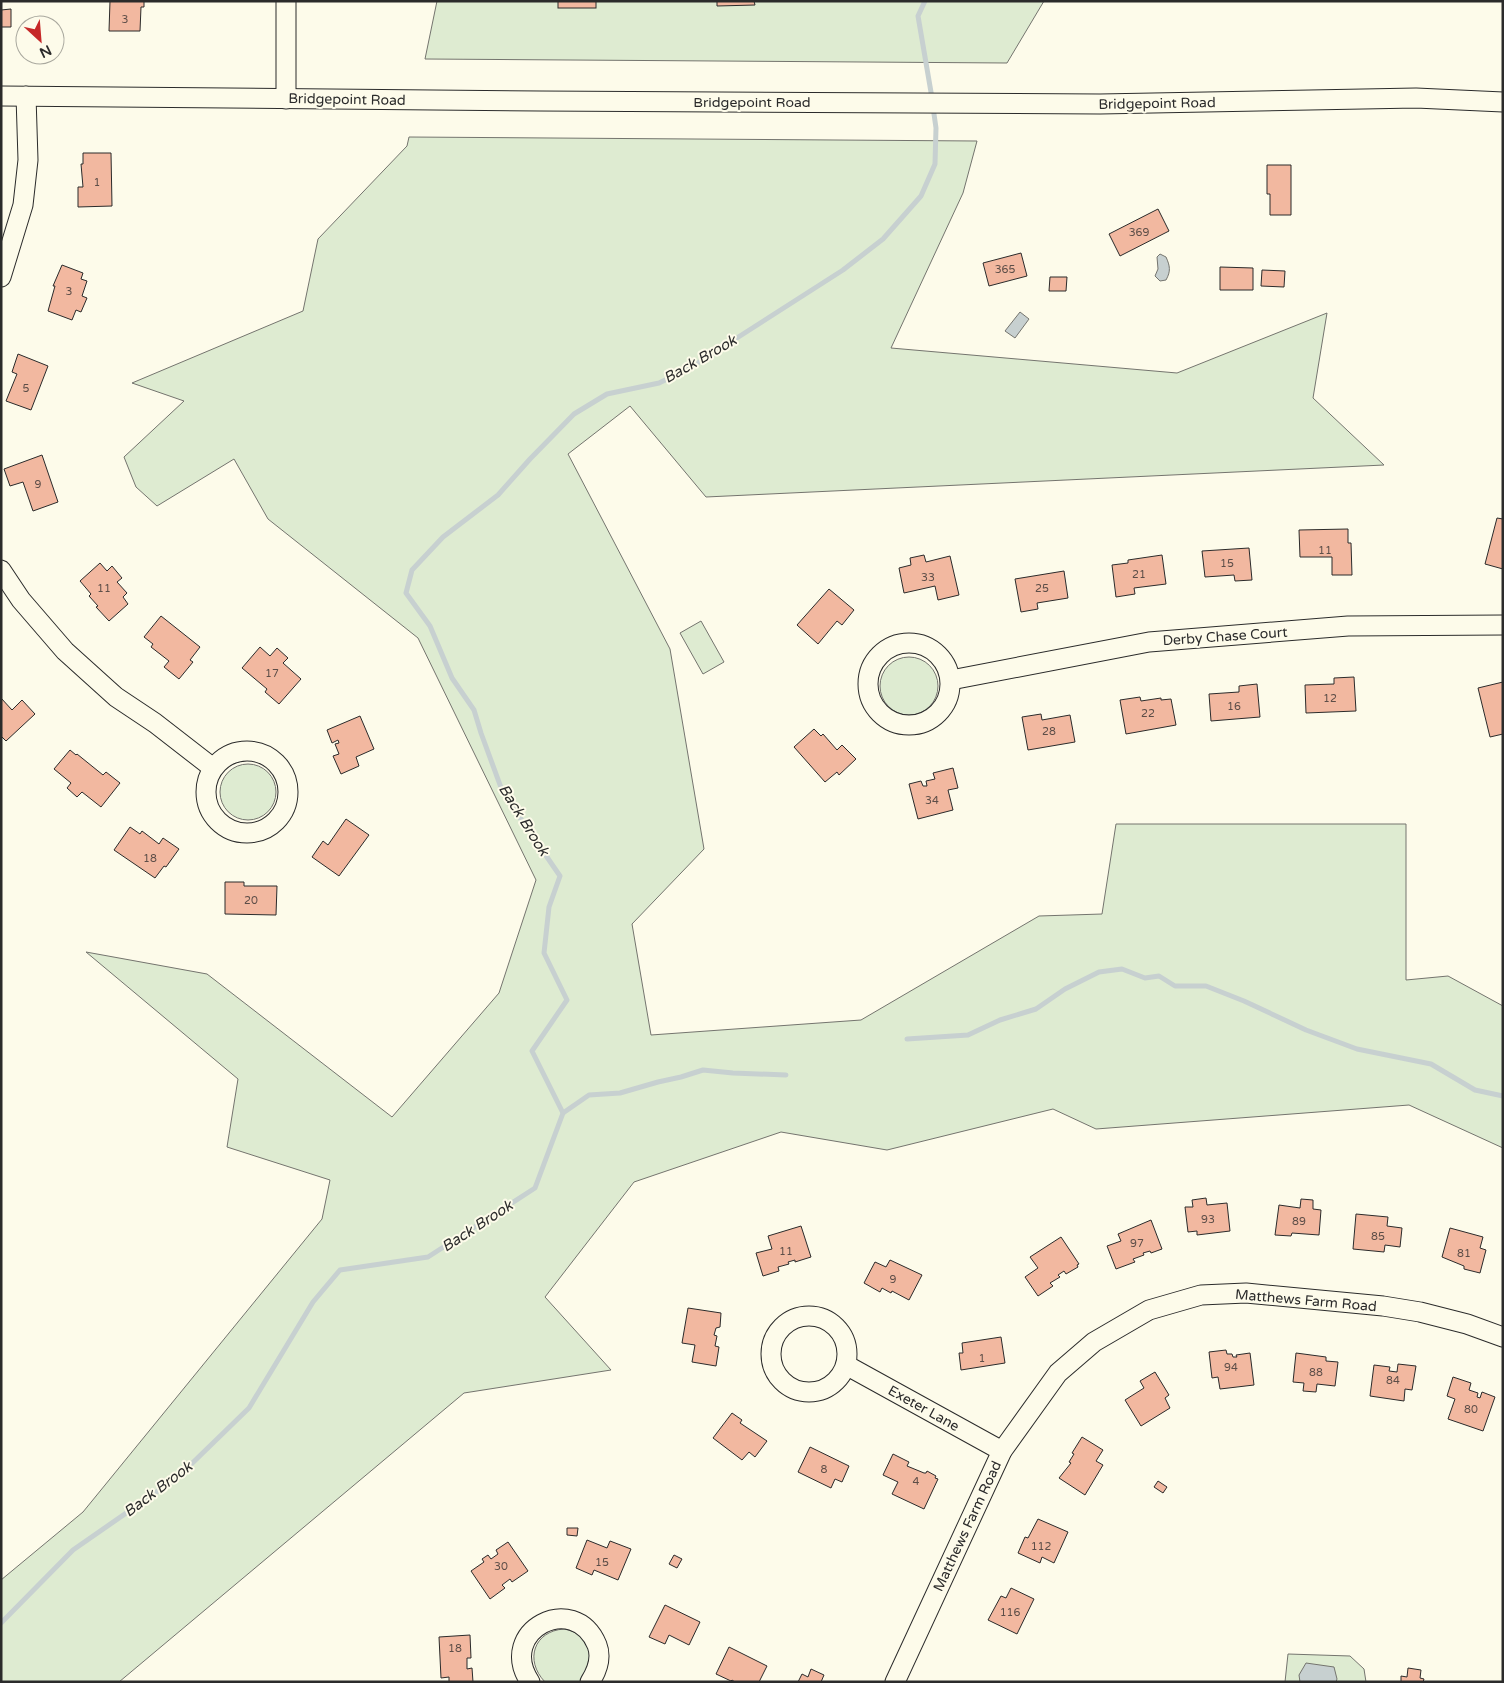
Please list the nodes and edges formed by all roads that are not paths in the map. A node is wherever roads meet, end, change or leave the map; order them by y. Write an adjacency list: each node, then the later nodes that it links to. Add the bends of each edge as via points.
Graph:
1 (286, 1): 4 (street)
2 (1, 96): 3 (street, Bridgepoint Road)
3 (26, 96): 4 (street, Bridgepoint Road); 6 (street, via 28,160 23,205)
4 (286, 99): 5 (street, Bridgepoint Road, via 1140,105 1416,98)
5 (1503, 102)
6 (1, 277)
7 (1, 570): 10 (street, via 65,651 116,697)
8 (1503, 625): 9 (street, Derby Chase Court, via 1348,626 1149,642)
9 (951, 680): 9 (street, via 948,667 930,647 904,643 880,654 872,665 868,692 882,716 908,726 934,717 944,707 950,694)
10 (213, 768): 10 (street, via 205,793 211,813 225,828 251,834 276,822 284,811 288,798 284,772 263,753 236,752)
11 (1503, 1337): 13 (street, Matthews Farm Road, via 1444,1318 1383,1306 1246,1293 1201,1295 1149,1310 1094,1342 1058,1373)
12 (846, 1365): 12 (street, via 845,1339 828,1320 816,1316 790,1320 773,1339 771,1364 776,1375 796,1390 808,1392 832,1385); 13 (street, Exeter Lane)
13 (1002, 1451): 16 (street, Matthews Farm Road)
14 (598, 1679): 15 (street, via 598,1649 593,1636 572,1620 559,1619 546,1621 526,1638 521,1662)
15 (530, 1682)
16 (895, 1682)

